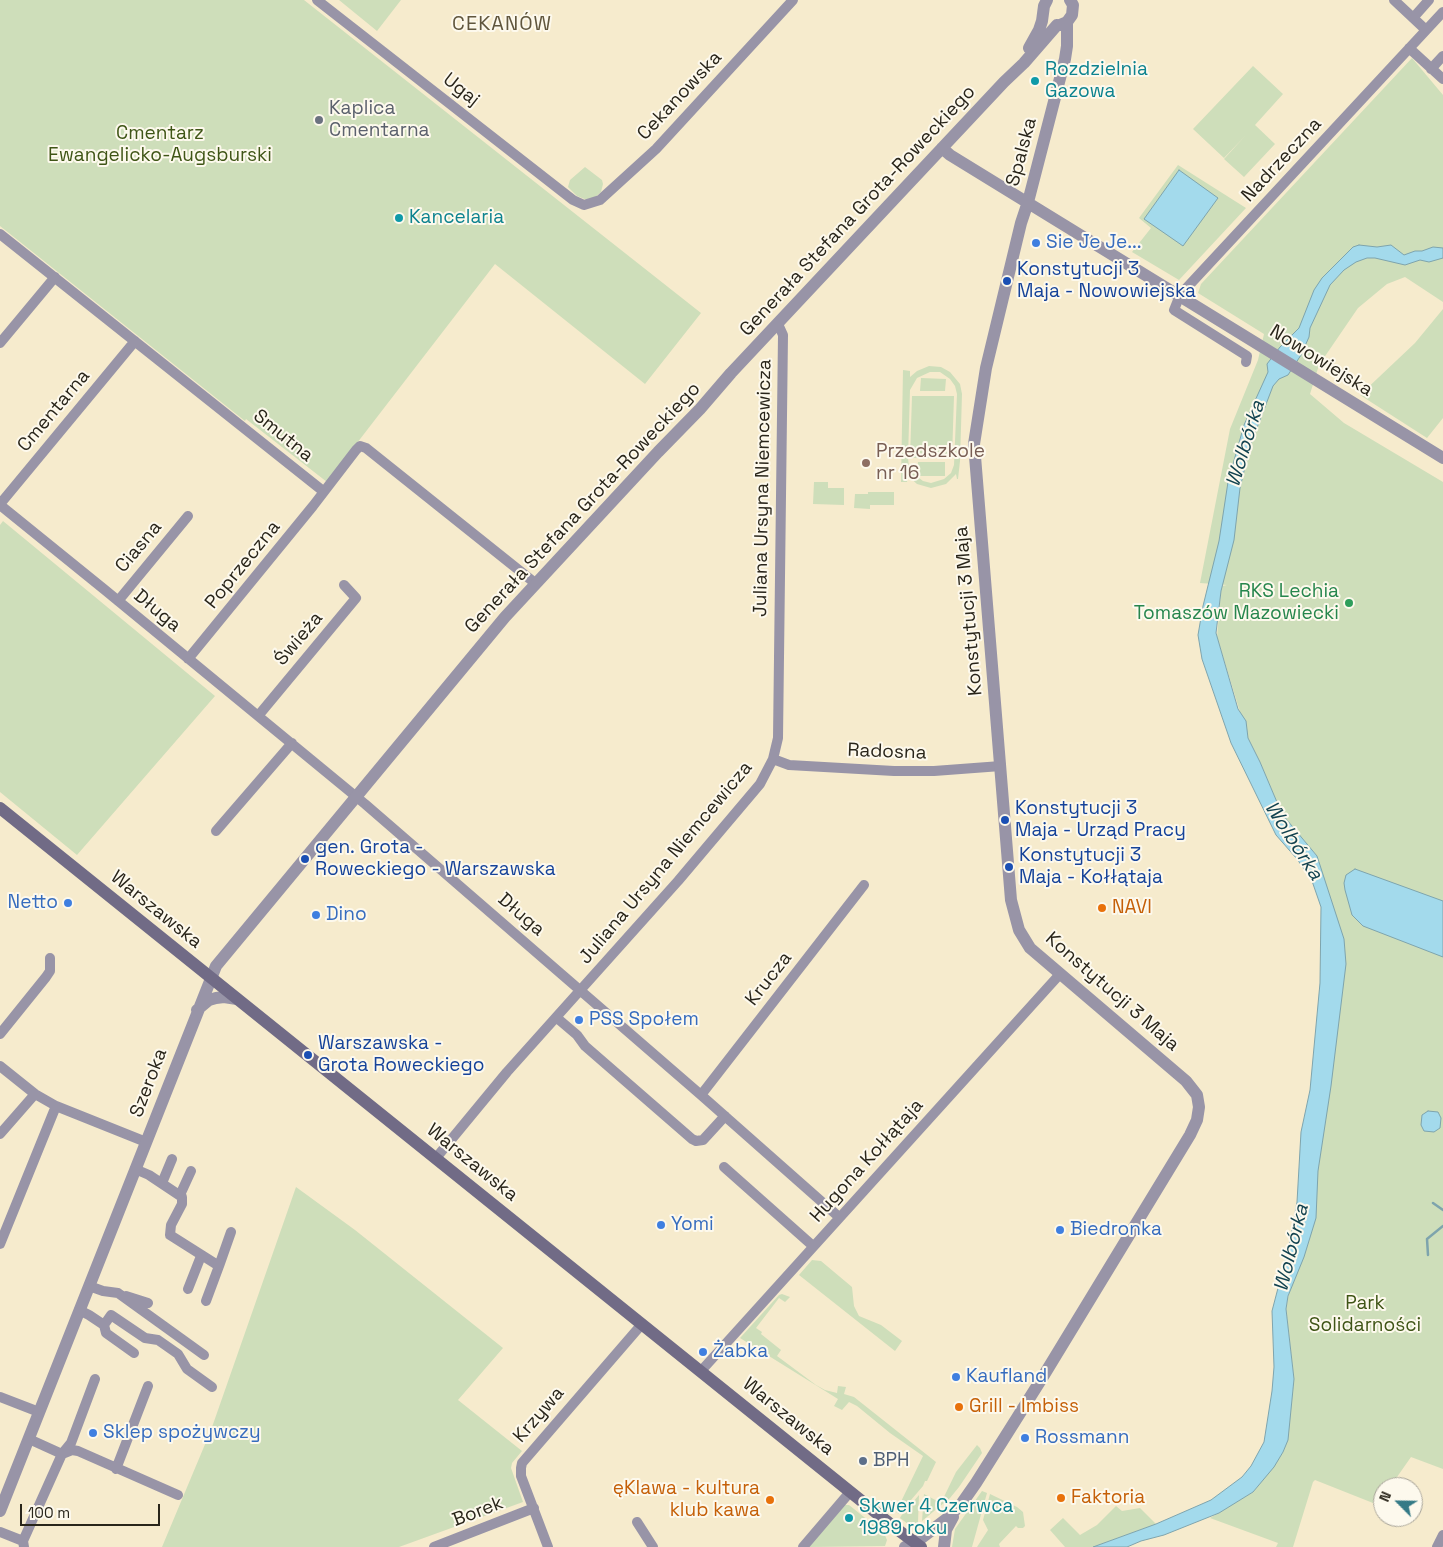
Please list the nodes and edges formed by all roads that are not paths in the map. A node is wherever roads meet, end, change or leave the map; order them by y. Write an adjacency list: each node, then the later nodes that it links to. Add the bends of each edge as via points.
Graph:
1 (318, 0): 18 (street, Ugaj, via 573,200)
2 (793, 0): 18 (street, Cekanowska, via 656,149 600,200)
3 (1071, 0): 9 (street, Spalska, via 1073,10 1070,19)
4 (1394, 0): 8 (street)
5 (1429, 0): 8 (street)
6 (1044, 4): 9 (street, via 1046,19); 15 (street, Generała Stefana Grota-Roweckiego, via 1042,21 1034,40)
7 (1443, 12): 10 (street, Nadrzeczna)
8 (1413, 18): 10 (street)
9 (1062, 24): 15 (street, Generała Stefana Grota-Roweckiego); 17 (street, Spalska, via 1067,46 1065,59)
10 (1426, 30): 11 (street, Nadrzeczna)
11 (1409, 48): 13 (street); 21 (street, Nadrzeczna)
12 (1443, 56): 13 (street)
13 (1431, 69): 14 (street)
14 (1443, 80)
15 (1004, 82): 16 (street, Generała Stefana Grota-Roweckiego)
16 (942, 148): 17 (street, Nowowiejska); 22 (street, Generała Stefana Grota-Roweckiego)
17 (1028, 202): 21 (street, Nowowiejska); 37 (street, Konstytucji 3 Maja, via 986,368 974,444)
18 (584, 205)
19 (0, 234): 20 (street, Smutna)
20 (55, 277): 23 (street, Smutna); 24 (street)
21 (1180, 295): 25 (street, Nowowiejska, via 1174,310 1247,356); 26 (street, Nowowiejska)
22 (778, 324): 30 (street, Generała Stefana Grota-Roweckiego); 36 (street, Juliana Ursyna Niemcewicza, via 783,335 778,738)
23 (135, 341): 27 (street, Smutna); 28 (street, Cmentarna)
24 (0, 343)
25 (1246, 362)
26 (1443, 458)
27 (323, 491): 30 (street, via 356,450 360,446 366,448); 33 (street, Poprzeczna)
28 (0, 504): 32 (street, Długa)
29 (188, 516): 32 (street, Ciasna)
30 (535, 583): 38 (street, Generała Stefana Grota-Roweckiego)
31 (344, 585): 34 (street, Świeża, via 356,598)
32 (118, 601): 33 (street, Długa)
33 (188, 659): 34 (street, Długa)
34 (258, 716): 35 (street, Długa)
35 (292, 743): 38 (street, Długa); 40 (street)
36 (773, 759): 37 (street, Radosna, via 789,765 894,771); 45 (street, Juliana Ursyna Niemcewicza, via 760,784)
37 (1001, 766): 43 (street, Konstytucji 3 Maja, via 1015,921 1030,948)
38 (355, 796): 44 (street, Generała Stefana Grota-Roweckiego); 45 (street, Długa)
39 (0, 808): 44 (main road, Warszawska)
40 (216, 831)
41 (864, 884): 52 (street, Krucza)
42 (50, 958): 49 (street, via 50,971)
43 (1060, 974): 64 (street, Hugona Kołłątaja); 92 (street, Konstytucji 3 Maja, via 1186,1081 1197,1095 1197,1120 1044,1376)
44 (210, 977): 46 (main road, Warszawska); 47 (street, Szeroka)
45 (581, 991): 48 (street, Juliana Ursyna Niemcewicza); 52 (street, Długa)
46 (237, 999): 47 (street, via 216,998); 57 (main road, Warszawska)
47 (197, 1010): 56 (street, Szeroka)
48 (557, 1018): 54 (street, via 692,1139 703,1140); 57 (street, Juliana Ursyna Niemcewicza, via 507,1072)
49 (0, 1034)
50 (0, 1066): 51 (street)
51 (35, 1094): 53 (street); 55 (street)
52 (701, 1095): 54 (street, Długa)
53 (56, 1106): 56 (street); 65 (street)
54 (725, 1116): 64 (street, Długa)
55 (0, 1134)
56 (146, 1142): 60 (street, Szeroka)
57 (436, 1158): 77 (main road, Warszawska)
58 (172, 1159): 62 (street)
59 (724, 1167): 68 (street)
60 (135, 1169): 62 (street); 71 (street, Szeroka)
61 (190, 1171): 63 (street)
62 (162, 1183): 63 (street)
63 (180, 1195): 69 (street, via 183,1200 170,1225 170,1235)
64 (839, 1217): 68 (street, Hugona Kołłątaja)
65 (3, 1230): 67 (street)
66 (231, 1232): 70 (street)
67 (0, 1244)
68 (813, 1246): 81 (street, Hugona Kołłątaja)
69 (201, 1256): 70 (street); 72 (street)
70 (219, 1266): 74 (street)
71 (89, 1286): 73 (street); 76 (street, Szeroka)
72 (188, 1289)
73 (118, 1293): 75 (street); 80 (street)
74 (206, 1301)
75 (148, 1303)
76 (79, 1310): 78 (street); 86 (street, Szeroka)
77 (642, 1324): 81 (main road, Warszawska); 93 (street, Krzywa, via 524,1460 522,1476)
78 (104, 1325): 79 (street, via 106,1333); 84 (street, via 111,1315 145,1338 158,1340 178,1354 187,1369)
79 (134, 1353)
80 (204, 1355)
81 (701, 1371): 90 (main road, Warszawska)
82 (95, 1379): 88 (street, via 71,1443)
83 (148, 1386): 89 (street)
84 (212, 1387)
85 (0, 1397): 86 (street)
86 (39, 1412): 87 (street, Szeroka)
87 (29, 1439): 88 (street); 94 (street, Szeroka)
88 (62, 1454): 89 (street, via 78,1451); 98 (street)
89 (116, 1469): 91 (street)
90 (850, 1492): 99 (main road, Warszawska); 103 (street)
91 (178, 1495)
92 (962, 1503): 99 (street, Konstytucji 3 Maja); 104 (street, via 946,1530)
93 (534, 1508): 100 (street, Borek); 101 (street, Krzywa)
94 (0, 1511)
95 (638, 1522): 102 (street)
96 (0, 1532): 98 (street)
97 (1443, 1536): 105 (street)
98 (24, 1544)
99 (914, 1546)
100 (434, 1547)
101 (548, 1547)
102 (653, 1547)
103 (803, 1547)
104 (944, 1547)
105 (1437, 1547)

